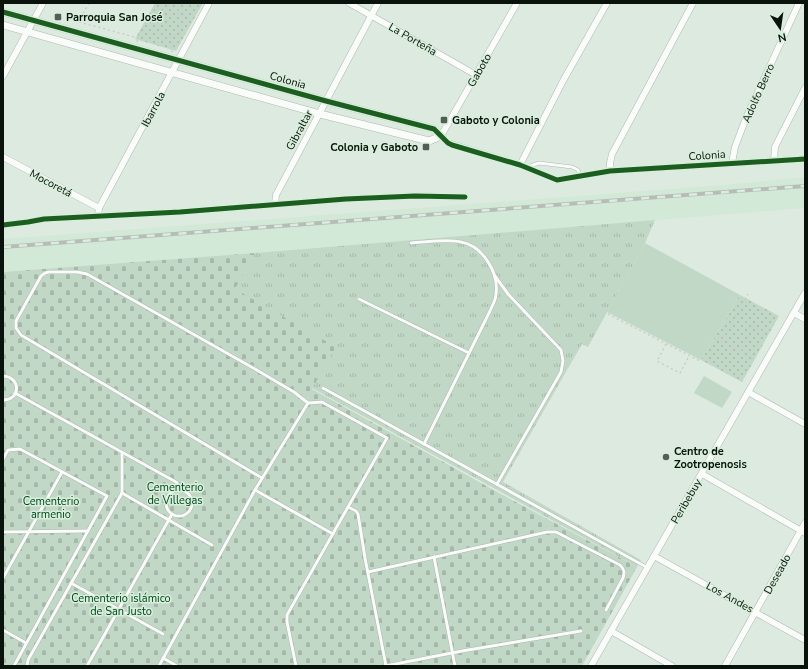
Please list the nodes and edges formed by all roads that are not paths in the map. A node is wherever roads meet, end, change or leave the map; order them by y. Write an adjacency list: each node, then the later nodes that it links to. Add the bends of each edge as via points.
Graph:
1 (43, 3): 11 (street)
2 (209, 3): 14 (street, Ibarrola)
3 (349, 3): 10 (street, La Porteña)
4 (378, 3): 10 (street, Gibraltar)
5 (518, 3): 16 (street, Gaboto)
6 (607, 3): 26 (street, via 563,81)
7 (693, 3): 27 (street, via 612,154)
8 (799, 3): 25 (street, Adolfo Berro, via 746,118)
9 (3, 12): 11 (street, Colonia)
10 (371, 15): 16 (street, La Porteña); 19 (street, Gibraltar)
11 (33, 20): 13 (street); 14 (street, Colonia)
12 (3, 25): 13 (street)
13 (27, 32): 15 (street); 17 (street)
14 (178, 60): 15 (street, Ibarrola); 19 (street, Colonia)
15 (172, 73): 20 (street); 31 (street, Ibarrola)
16 (476, 75): 21 (street, Gaboto)
17 (3, 76)
18 (805, 88): 24 (street, via 778,141)
19 (326, 101): 20 (street, Gibraltar); 21 (street, Colonia, via 434,129)
20 (320, 114): 21 (street, via 429,141); 30 (street, Gibraltar, via 276,195)
21 (441, 136): 26 (street, Colonia, via 452,145)
22 (3, 157): 31 (street, Mocoretá)
23 (805, 159): 24 (street, Colonia)
24 (774, 160): 25 (street, Colonia)
25 (732, 163): 27 (street, Colonia)
26 (523, 166): 28 (street, Colonia, via 554,179); 28 (lane, via 539,163 572,167 578,170)
27 (610, 171): 28 (street, Colonia)
28 (581, 177)
29 (465, 197): 30 (street, via 408,196)
30 (275, 204): 32 (street)
31 (99, 208): 32 (street, Ibarrola)
32 (98, 216): 33 (street, via 44,219)
33 (3, 225)
34 (412, 244): 35 (lane, via 461,242 472,246 484,256)
35 (493, 270): 40 (lane, via 497,289 496,299); 54 (lane, via 508,294 561,350 563,361 560,372)
36 (805, 293): 38 (street, Peribebuy)
37 (359, 300): 40 (lane)
38 (794, 313): 39 (street); 43 (street, Peribebuy)
39 (805, 319)
40 (469, 353): 48 (lane)
41 (3, 376): 44 (lane, via 15,381)
42 (323, 388): 48 (lane)
43 (748, 392): 47 (street); 52 (street, Peribebuy)
44 (15, 393): 45 (lane, via 10,399); 49 (lane)
45 (3, 400)
46 (308, 403): 53 (lane); 53 (lane, via 255,369 87,274 49,272 40,276 16,321 16,328 21,334); 58 (lane, via 322,402 387,438)
47 (805, 424)
48 (424, 444): 54 (lane)
49 (122, 453): 55 (lane, via 176,482); 57 (lane)
50 (3, 459): 51 (lane, via 8,450 20,448)
51 (62, 472): 62 (lane, via 107,496); 64 (lane)
52 (702, 474): 65 (street); 68 (street, Peribebuy)
53 (262, 478): 56 (lane)
54 (497, 484): 70 (lane)
55 (182, 490): 59 (lane, via 174,490 167,496 165,504); 59 (lane, via 189,494 192,506 188,513 180,516)
56 (255, 490): 66 (lane); 84 (lane)
57 (122, 493): 60 (lane); 73 (lane)
58 (348, 507): 66 (lane); 71 (lane, via 358,514)
59 (172, 514): 60 (lane)
60 (169, 521): 67 (lane); 74 (lane)
61 (805, 523): 65 (street, Deseado)
62 (88, 531): 64 (lane); 82 (lane)
63 (3, 532): 64 (lane)
64 (29, 532): 72 (lane)
65 (803, 532): 76 (street, Deseado)
66 (333, 534): 90 (lane, via 287,615)
67 (212, 545)
68 (654, 556): 70 (street, Peribebuy); 76 (street, Los Andes)
69 (434, 557): 71 (lane); 75 (lane, via 552,531 561,533 623,568 623,578); 83 (lane)
70 (648, 568): 79 (street, Peribebuy)
71 (368, 572): 91 (lane)
72 (3, 578)
73 (71, 582): 74 (lane); 86 (lane)
74 (119, 609): 80 (lane); 87 (lane)
75 (606, 610)
76 (756, 612): 81 (street, Los Andes); 95 (street, Deseado)
77 (3, 630): 82 (lane)
78 (581, 631): 83 (lane)
79 (611, 631): 93 (street, Peribebuy); 94 (street)
80 (163, 634)
81 (805, 640)
82 (26, 643): 85 (lane)
83 (452, 652): 91 (lane); 92 (lane)
84 (163, 658): 88 (lane); 89 (lane)
85 (14, 666)
86 (27, 666)
87 (87, 666)
88 (159, 666)
89 (177, 666)
90 (296, 666)
91 (385, 666)
92 (455, 666)
93 (591, 666)
94 (672, 666)
95 (725, 666)

